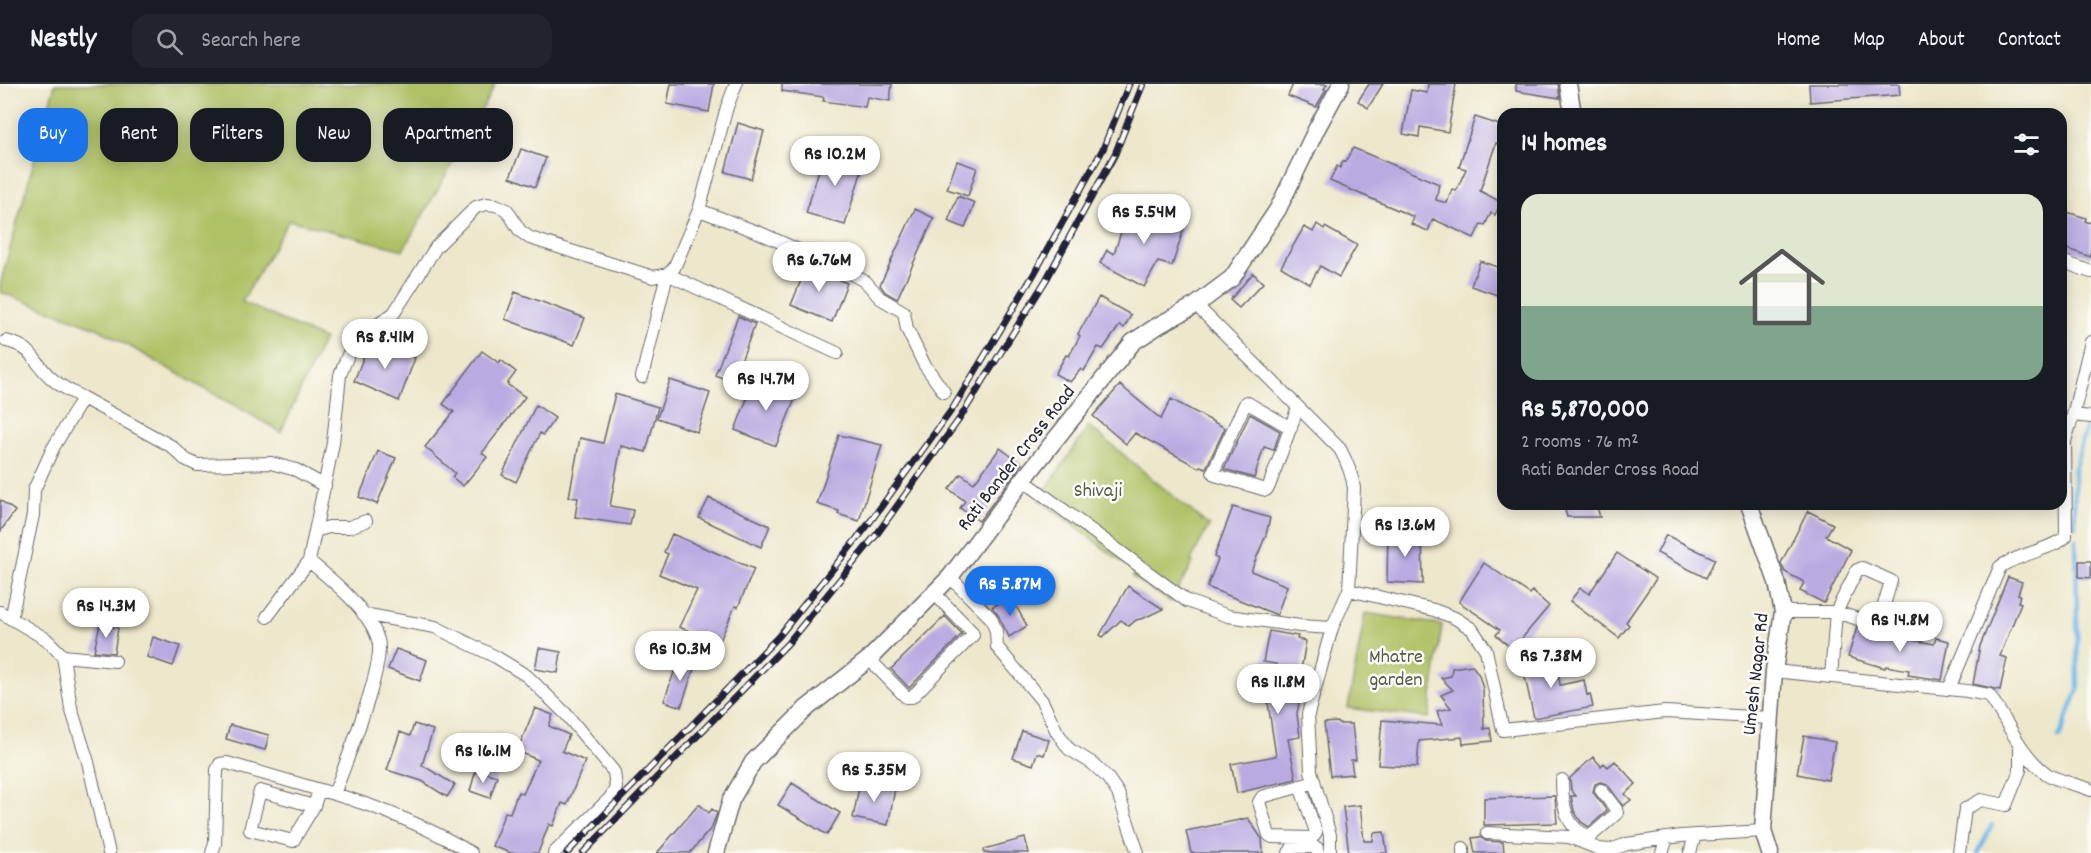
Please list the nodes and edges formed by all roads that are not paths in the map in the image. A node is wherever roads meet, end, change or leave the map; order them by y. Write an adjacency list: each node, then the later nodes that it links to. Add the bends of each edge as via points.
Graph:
1 (736, 84): 5 (street)
2 (1341, 84): 9 (street, Rati Bander Cross Road, via 1278,209 1252,249 1232,278)
3 (1568, 84): 4 (street)
4 (1572, 108)
5 (699, 210): 8 (street, via 674,268); 14 (street, via 760,233 866,282 880,298 904,312 907,329 924,364)
6 (2067, 263): 7 (street)
7 (2091, 272)
8 (667, 274): 12 (street); 13 (street); 23 (street, via 653,277 530,238 520,231 507,210 486,204 476,207 436,247 394,313 358,339 348,355 340,375)
9 (1196, 305): 16 (street); 22 (street, Rati Bander Cross Road, via 1133,342)
10 (6, 340): 15 (street, via 20,344 51,378)
11 (2091, 342): 17 (street)
12 (837, 353)
13 (642, 377)
14 (944, 392)
15 (83, 398): 23 (street, via 171,446 197,465 271,463); 35 (street, via 34,490 32,525)
16 (1299, 407): 20 (street); 30 (street, via 1340,449 1352,476)
17 (2073, 415): 18 (street); 19 (street); 21 (street)
18 (2091, 417)
19 (2067, 418)
20 (1291, 428): 20 (street, via 1266,490 1213,472 1246,402)
21 (2067, 437)
22 (1023, 480): 29 (street, Rati Bander Cross Road); 37 (street, via 1186,601 1228,616)
23 (325, 486): 27 (street)
24 (1751, 510): 32 (street, Umesh Nagar Rd, via 1777,582)
25 (2065, 510): 43 (street, via 2065,539 2001,567)
26 (366, 521): 27 (street)
27 (315, 531): 28 (street)
28 (309, 561): 34 (street, via 342,589); 36 (street)
29 (950, 577): 31 (street, Rati Bander Cross Road); 67 (street, via 991,618 997,647 1042,701 1061,739 1107,777 1118,793)
30 (1349, 590): 37 (street); 44 (street, via 1434,610 1472,629 1486,650 1503,730 1665,712)
31 (934, 593): 39 (street, Rati Bander Cross Road); 39 (street, via 973,635 920,690 906,697)
32 (1783, 612): 33 (street); 41 (street, Umesh Nagar Rd)
33 (1836, 612): 33 (street, via 1877,625 1891,581 1860,568); 42 (street)
34 (363, 614): 53 (street, via 378,639 380,654); 65 (street, via 435,627 496,657 527,676 607,762 614,772 616,788)
35 (5, 615): 38 (street, via 46,639)
36 (267, 617)
37 (1332, 628): 47 (street, via 1308,714)
38 (63, 656): 40 (street); 62 (street, via 71,708)
39 (868, 659): 66 (street, Rati Bander Cross Road, via 807,708 753,762 730,800)
40 (116, 661)
41 (1774, 671): 42 (street); 44 (street, Umesh Nagar Rd)
42 (1831, 677): 43 (street)
43 (1949, 689): 45 (street, via 1989,695)
44 (1770, 718): 56 (street, Umesh Nagar Rd)
45 (2020, 746): 51 (street, via 2047,774); 74 (street, via 2020,770 2007,805 1982,800 1965,809)
46 (1562, 780): 55 (street, via 1562,802 1569,819 1588,836)
47 (1314, 783): 48 (street); 70 (street, via 1329,835)
48 (1300, 786): 48 (street, via 1260,800 1272,837 1315,836)
49 (319, 790): 53 (street); 54 (street); 63 (street, via 220,764)
50 (1601, 790): 55 (street, via 1617,813)
51 (2091, 790)
52 (1557, 793): 59 (street)
53 (334, 794): 64 (street, via 366,803)
54 (314, 806): 54 (street, via 293,841 250,830 260,791)
55 (1599, 827): 61 (street)
56 (1763, 831): 58 (street); 73 (street, Umesh Nagar Rd)
57 (1488, 833): 59 (street)
58 (1695, 835): 60 (street); 72 (street)
59 (1569, 837): 61 (street)
60 (1667, 838): 61 (street); 71 (street)
61 (1610, 850)
62 (109, 853)
63 (212, 853)
64 (471, 853)
65 (554, 853)
66 (716, 853)
67 (1138, 853)
68 (1289, 853): 69 (street, via 1293,847 1317,848)
69 (1318, 853)
70 (1330, 853)
71 (1662, 853)
72 (1690, 853)
73 (1770, 853)
74 (1959, 853)

